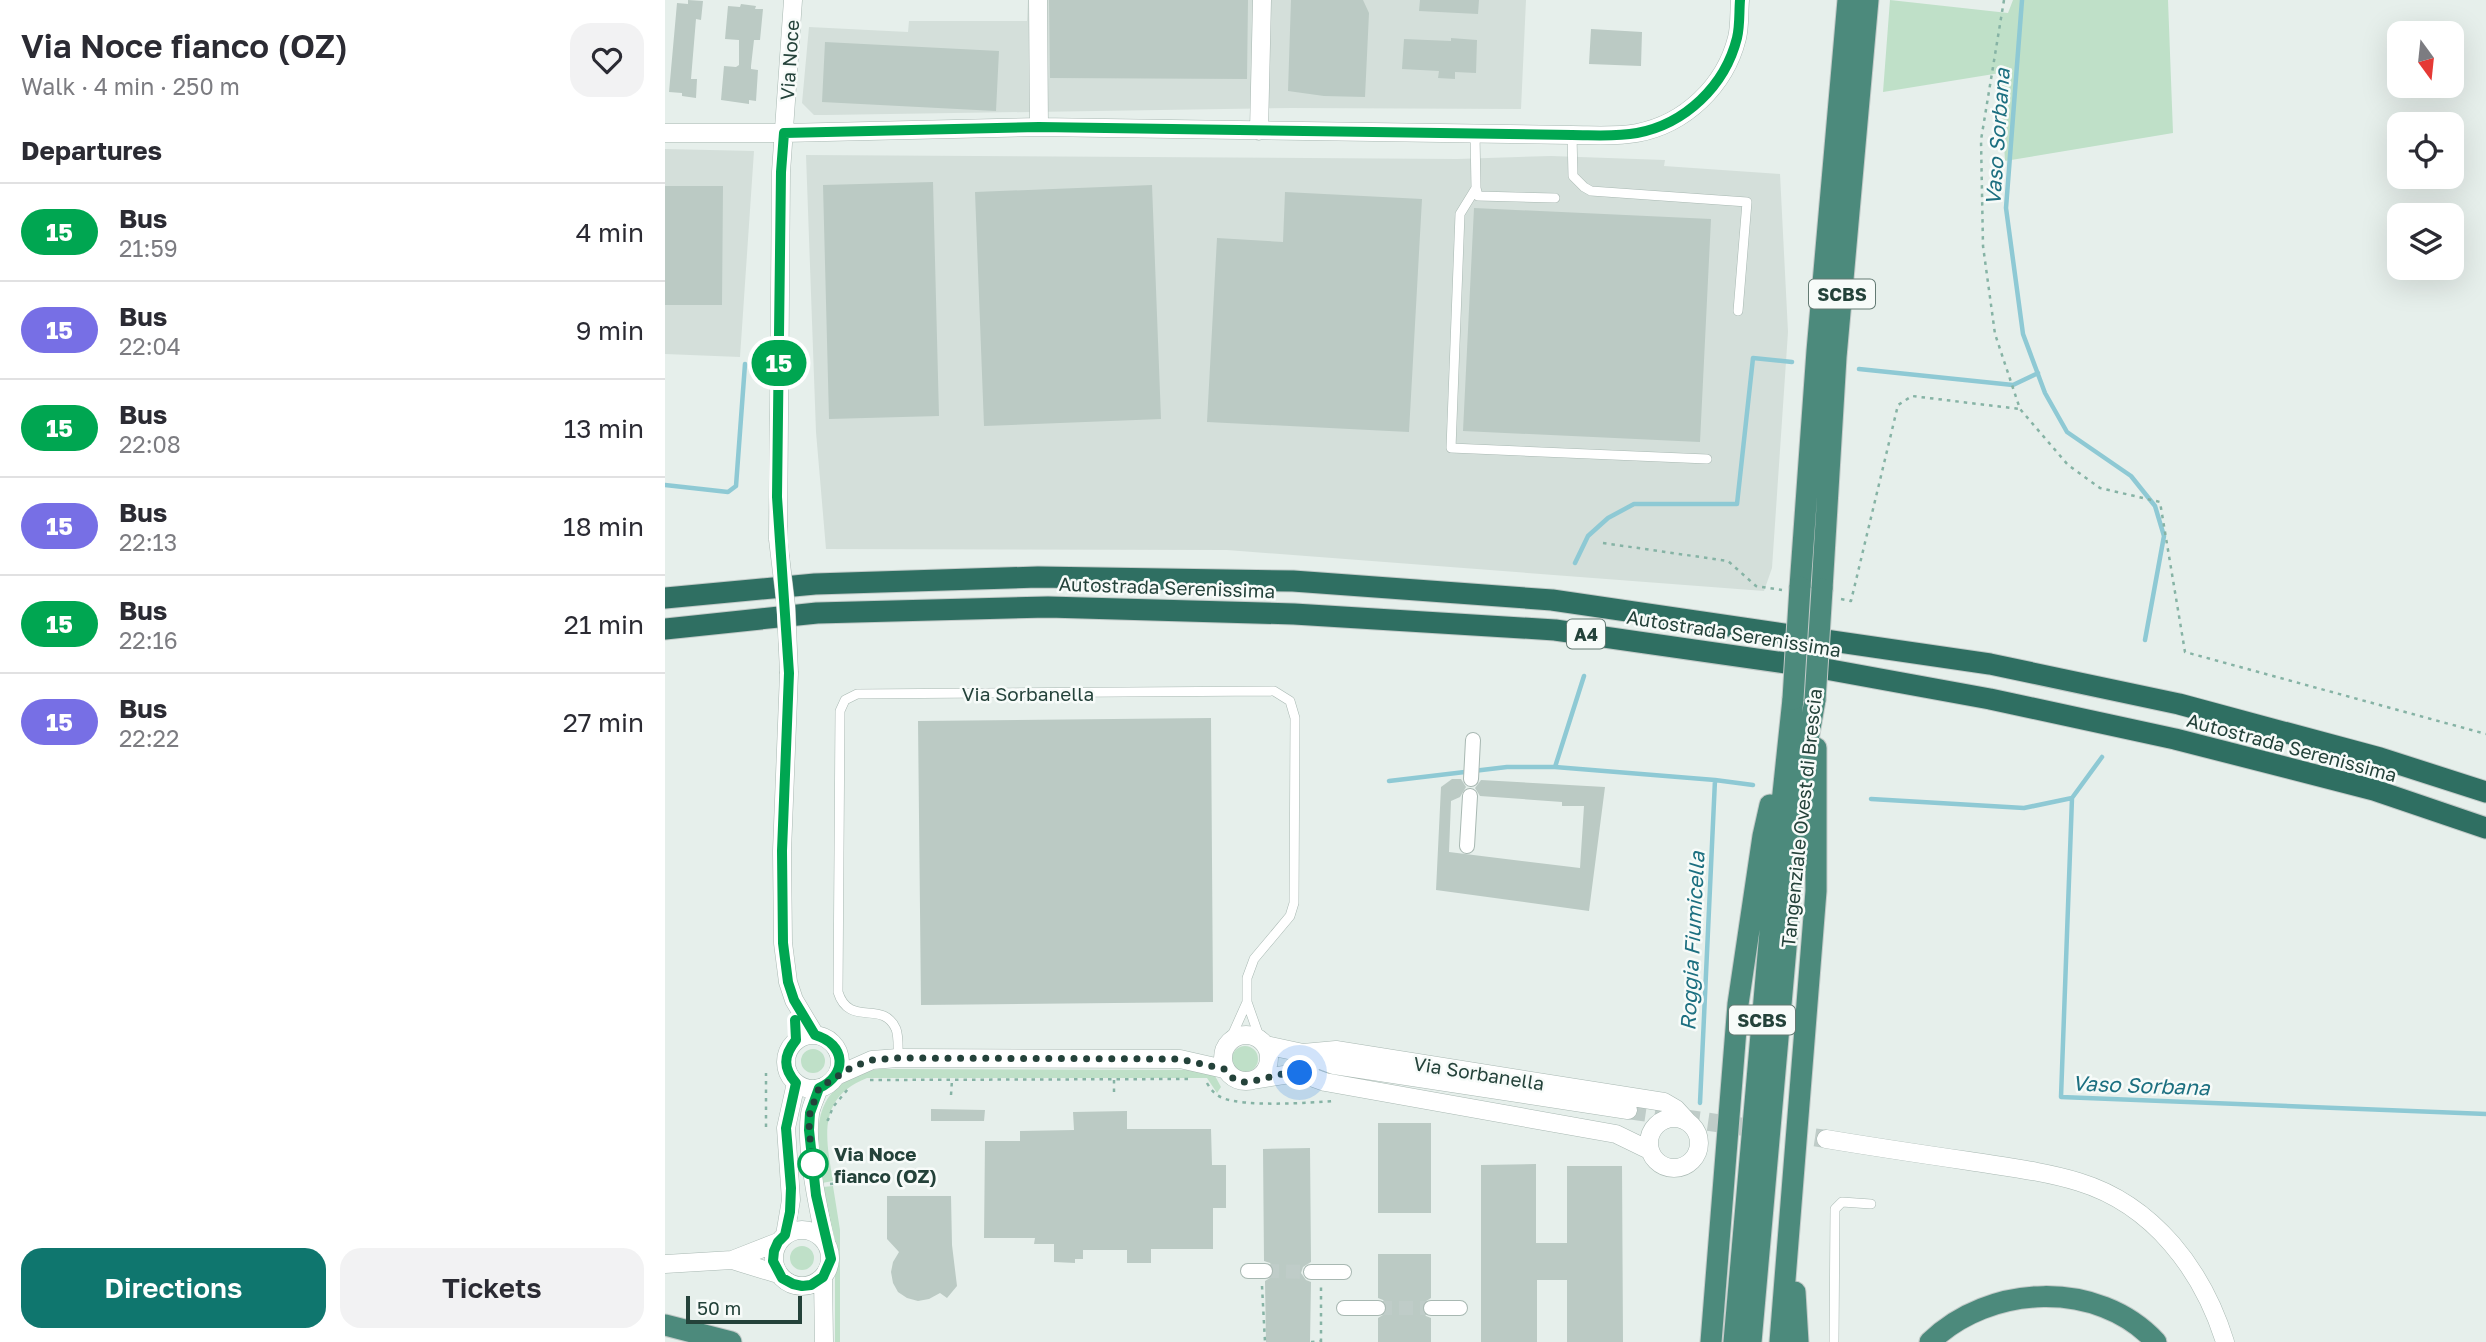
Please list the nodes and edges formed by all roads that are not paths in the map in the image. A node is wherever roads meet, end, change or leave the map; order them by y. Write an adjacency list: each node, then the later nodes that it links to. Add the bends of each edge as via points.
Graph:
1 (793, 0): 10 (street, Via Noce)
2 (1038, 0): 7 (street)
3 (1262, 0): 8 (street)
4 (1740, 0): 12 (street, via 1737,37 1725,69 1688,112 1637,133)
5 (1848, 0): 20 (highway, Tangenziale Ovest di Brescia / SCBS, bridge)
6 (1868, 0): 19 (highway, Tangenziale Ovest di Brescia / SCBS, bridge, via 1836,357)
7 (1039, 127): 8 (street); 10 (street)
8 (1259, 131): 11 (street)
9 (665, 133): 10 (street)
10 (784, 133): 27 (street, Via Noce, bridge, via 778,539 789,673 782,906 788,982)
11 (1475, 134): 12 (street); 13 (lane)
12 (1572, 135): 15 (lane, via 1573,176 1591,191 1747,202)
13 (1475, 188): 14 (lane, via 1478,196); 16 (lane, via 1460,214 1451,448)
14 (1555, 198)
15 (1738, 310)
16 (1707, 459)
17 (665, 598): 23 (highway, Autostrada Serenissima / A4, via 815,584 1038,577 1293,581 1552,600 1990,664 2179,704)
18 (665, 629): 25 (highway, Autostrada Serenissima / A4, via 817,612 1048,607 1294,614 1555,630 1820,668 1990,699 2175,739 2374,790)
19 (1815, 700): 35 (highway, via 1816,891); 69 (highway, Tangenziale Ovest di Brescia / SCBS, via 1801,779)
20 (1792, 708): 67 (highway, via 1763,836 1738,1004); 68 (highway, Tangenziale Ovest di Brescia / SCBS)
21 (1473, 740): 22 (street)
22 (1471, 779)
23 (2486, 792)
24 (1470, 796): 26 (street)
25 (2486, 828)
26 (1467, 846)
27 (794, 1000): 29 (street, Via Noce); 30 (street, Via Noce)
28 (1247, 1002): 31 (lane, Via Sorbanella); 33 (lane, Via Sorbanella); 36 (lane, Via Sorbanella, via 1247,978 1254,959 1290,916 1294,903 1295,718 1290,701 1274,691 857,694 845,700 840,711 838,992 841,1003 851,1011 889,1020 896,1030)
29 (815, 1035): 30 (street); 32 (street)
30 (796, 1040): 44 (street, Via Noce, via 786,1064)
31 (1262, 1042): 33 (street, via 1240,1035); 34 (street, Via Sorbanella); 43 (street, via 1269,1063)
32 (833, 1044): 38 (street); 42 (street, via 839,1055)
33 (1227, 1044): 37 (street); 40 (street)
34 (1303, 1053): 39 (street); 47 (street, Via Sorbanella, via 1336,1051 1664,1102)
35 (1802, 1054): 70 (highway); 71 (highway, via 1807,1115 1795,1258)
36 (898, 1058): 37 (street); 38 (street)
37 (1180, 1059): 40 (street)
38 (872, 1060): 42 (street)
39 (1334, 1065): 41 (street); 46 (street)
40 (1224, 1069): 43 (street, via 1240,1082)
41 (1300, 1073): 43 (street); 49 (street, via 1325,1082 1616,1134)
42 (836, 1076): 45 (street)
43 (1258, 1079)
44 (796, 1083): 45 (street); 51 (street, Via Noce, via 786,1128 791,1200)
45 (819, 1088): 52 (street, via 809,1130)
46 (1628, 1110)
47 (1687, 1121): 49 (street, via 1677,1118 1658,1123 1651,1131); 49 (street, via 1699,1137 1696,1156 1689,1164 1671,1169 1661,1166)
48 (1826, 1139): 75 (street, via 2039,1172 2110,1196 2158,1228 2181,1254 2203,1286)
49 (1649, 1150)
50 (1871, 1204): 72 (lane, via 1842,1202 1835,1209)
51 (781, 1238): 52 (street, via 804,1229); 53 (street); 58 (street, via 773,1261)
52 (825, 1241): 57 (street, via 831,1259)
53 (732, 1260): 54 (street); 58 (street)
54 (665, 1264)
55 (1316, 1272): 56 (street)
56 (1344, 1272)
57 (823, 1277): 58 (street, via 811,1285); 63 (street)
58 (786, 1279): 63 (street)
59 (1344, 1308): 60 (street)
60 (1378, 1308)
61 (1431, 1308): 62 (street)
62 (1459, 1308)
63 (824, 1314): 66 (street)
64 (665, 1325): 65 (highway)
65 (731, 1342)
66 (824, 1342)
67 (1711, 1342)
68 (1734, 1342)
69 (1751, 1342)
70 (1780, 1342)
71 (1798, 1342)
72 (1834, 1342)
73 (1930, 1342): 74 (highway, via 1975,1311 2021,1298 2057,1296 2089,1302 2119,1315)
74 (2156, 1342)
75 (2225, 1342)

